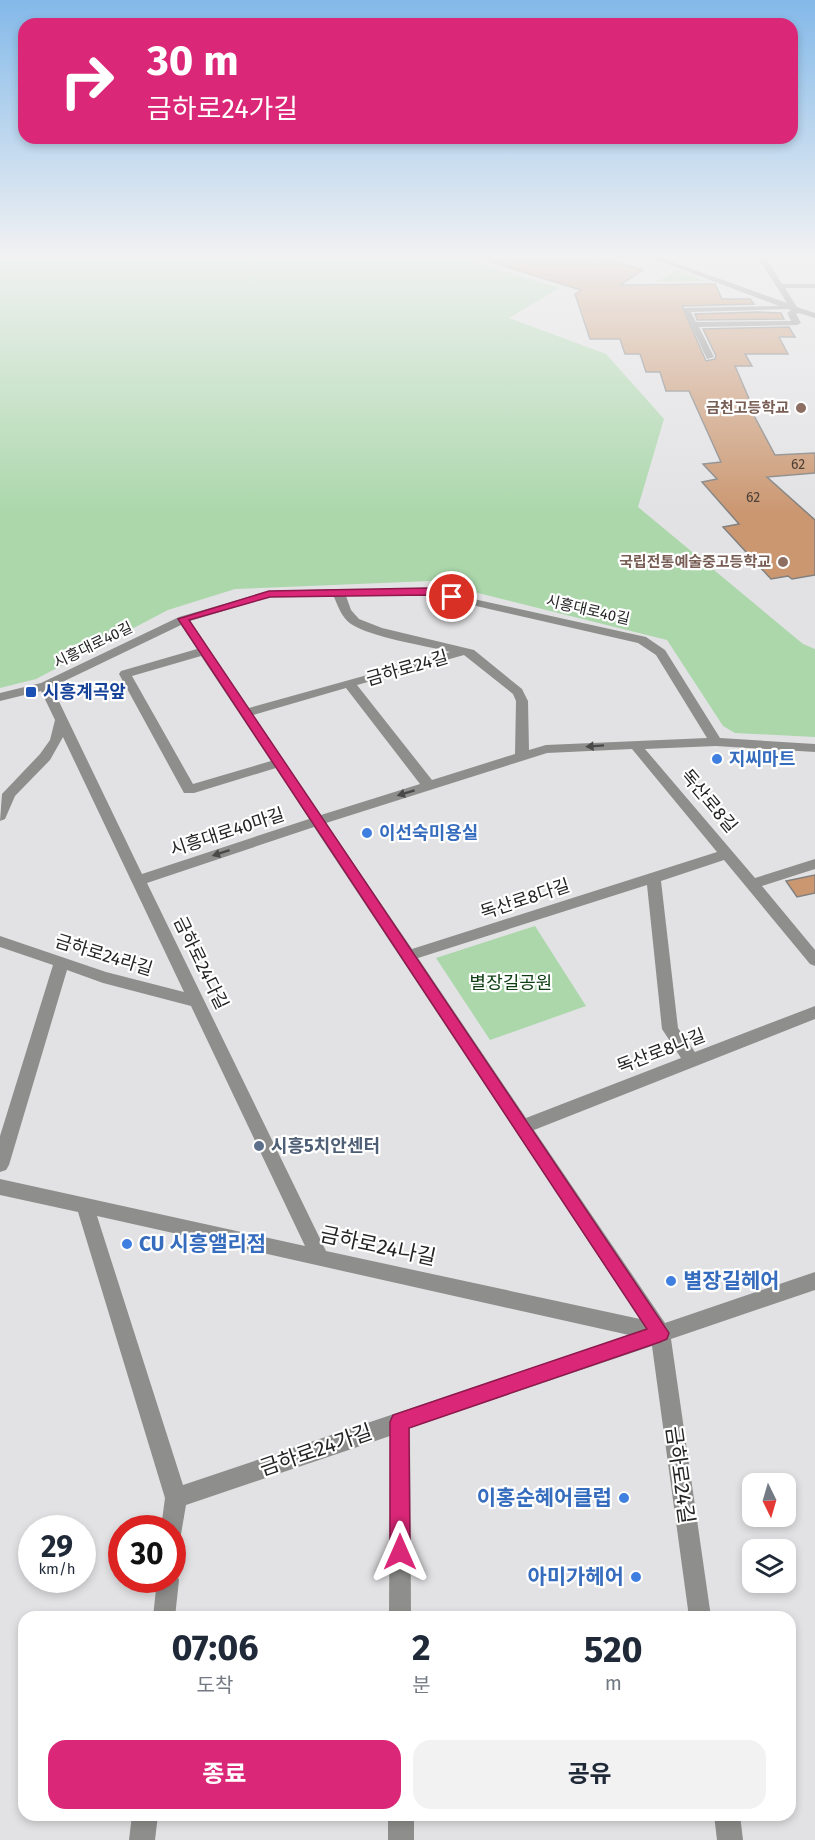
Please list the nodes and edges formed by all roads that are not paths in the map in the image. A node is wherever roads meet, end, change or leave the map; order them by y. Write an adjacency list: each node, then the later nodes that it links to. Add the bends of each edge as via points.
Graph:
1 (702, 342): 2 (street)
2 (710, 357)
3 (338, 592): 4 (street, 시흥대로40길, via 269,594); 6 (street, via 355,621); 12 (street, 시흥대로40길, via 428,591 642,640 661,654)
4 (183, 619): 5 (street, 금하로24길); 8 (street, 시흥대로40길)
5 (204, 651): 10 (street, 금하로24길); 16 (street, via 125,674 189,790)
6 (465, 651): 7 (street, 금하로24길); 15 (street, via 518,692 522,701)
7 (349, 684): 10 (street, 금하로24길); 17 (street, 금하로24길)
8 (45, 686): 9 (street, 시흥대로40길); 11 (street, 금하로24다길)
9 (0, 697)
10 (245, 712): 16 (street, 금하로24길)
11 (61, 721): 18 (street, via 45,758 9,794); 23 (street, 금하로24다길)
12 (716, 742): 13 (street, 시흥대로40마길); 14 (street)
13 (634, 744): 15 (street, 시흥대로40마길, one-way to 15, via 546,749); 20 (street, 독산로8길)
14 (815, 748)
15 (522, 757): 17 (street, 시흥대로40마길)
16 (279, 763): 19 (street, 금하로24길)
17 (429, 786): 19 (street, 시흥대로40마길, one-way to 19)
18 (0, 816)
19 (317, 821): 23 (street, 시흥대로40마길, one-way to 23); 26 (street, 금하로24길)
20 (728, 854): 22 (street, 독산로8다길); 24 (street, 독산로8길)
21 (815, 864): 24 (street)
22 (653, 878): 26 (street, 독산로8다길); 31 (street, via 670,1029)
23 (139, 880): 29 (street, 금하로24다길)
24 (753, 884): 27 (street, 독산로8길)
25 (0, 941): 28 (street, 금하로24라길)
26 (408, 956): 32 (street, 금하로24길)
27 (815, 960)
28 (62, 963): 29 (street, 금하로24라길); 33 (street)
29 (198, 1002): 36 (street, 금하로24다길)
30 (815, 1012): 31 (street, 독산로8나길)
31 (692, 1060): 32 (street, 독산로8나길)
32 (522, 1127): 38 (street, 금하로24길)
33 (0, 1166)
34 (0, 1187): 35 (street, 금하로24나길)
35 (85, 1206): 36 (street, 금하로24나길); 40 (street)
36 (320, 1258): 38 (street, 금하로24나길)
37 (815, 1281): 38 (street)
38 (660, 1333): 39 (street, 금하로24가길); 45 (street, 금하로24길)
39 (400, 1422): 40 (street, 금하로24가길); 44 (street)
40 (176, 1498): 41 (street)
41 (174, 1515)
42 (167, 1593): 43 (street)
43 (165, 1611)
44 (400, 1611)
45 (698, 1611)
46 (144, 1821): 49 (street)
47 (401, 1821): 50 (street)
48 (728, 1821): 51 (street)
49 (142, 1840)
50 (401, 1840)
51 (730, 1840)

